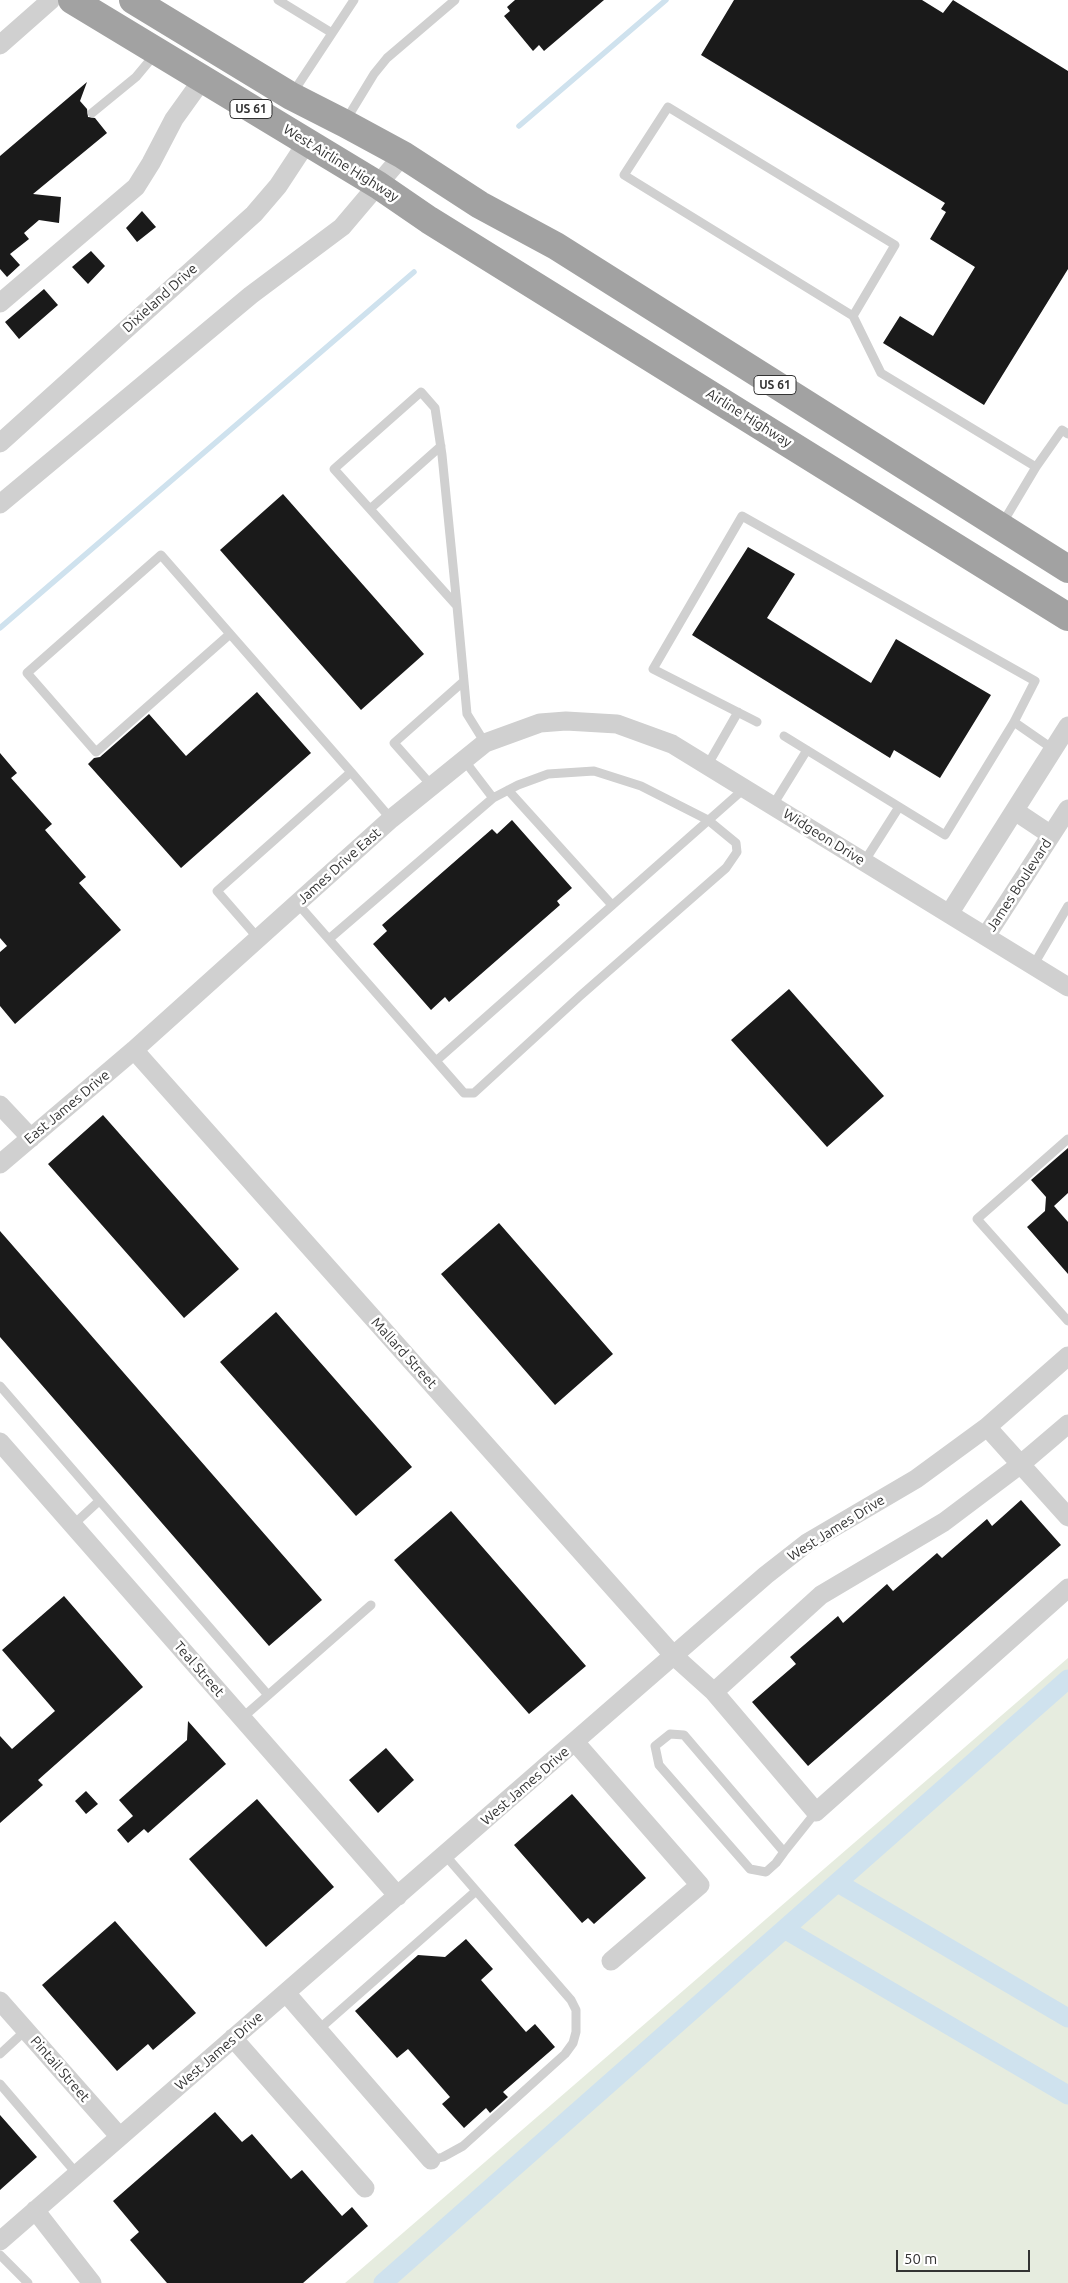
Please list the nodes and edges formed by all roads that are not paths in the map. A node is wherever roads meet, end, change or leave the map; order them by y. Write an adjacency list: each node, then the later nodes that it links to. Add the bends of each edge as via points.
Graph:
1 (51, 0): 8 (street)
2 (72, 0): 9 (highway, West Airline Highway / US 61)
3 (133, 0): 11 (highway, US 61)
4 (278, 0): 7 (lane, via 301,9)
5 (456, 0): 13 (lane, via 387,58)
6 (352, 1): 7 (lane)
7 (332, 33): 11 (lane)
8 (0, 45)
9 (156, 52): 10 (highway, West Airline Highway / US 61); 12 (lane, via 136,77)
10 (202, 80): 14 (highway, West Airline Highway / US 61); 18 (street, via 174,119 136,187)
11 (291, 96): 13 (highway, US 61)
12 (92, 112)
13 (344, 123): 15 (highway, US 61)
14 (307, 142): 16 (highway, West Airline Highway / US 61); 21 (street, Dixieland Drive, via 278,186 254,214)
15 (403, 156): 16 (street); 26 (highway, US 61, via 480,205 556,246)
16 (378, 185): 17 (highway, West Airline Highway / US 61); 24 (street, via 342,226 251,295)
17 (429, 220): 29 (highway, Airline Highway / US 61)
18 (0, 303)
19 (853, 316): 19 (lane, via 624,176 668,108 895,245); 23 (lane, via 881,373)
20 (1068, 434): 23 (lane, via 1062,430)
21 (0, 443)
22 (441, 446): 25 (lane); 25 (lane, via 435,408 421,392 334,469); 28 (lane)
23 (1036, 467): 26 (lane)
24 (0, 504)
25 (370, 509): 28 (lane)
26 (1001, 527): 27 (highway, US 61)
27 (1068, 569)
28 (457, 606): 31 (lane)
29 (1068, 617)
30 (230, 634): 30 (lane, via 161,555 27,673 96,752); 43 (lane)
31 (464, 681): 38 (lane, via 467,714); 44 (lane, via 394,743)
32 (738, 712): 34 (lane); 35 (lane, via 653,669 742,516 1035,681); 42 (lane)
33 (566, 721): 38 (street, James Drive East, via 540,723); 42 (street, Widgeon Drive, via 617,724 672,744)
34 (757, 722)
35 (1014, 722): 39 (lane); 49 (lane, via 945,835)
36 (1068, 726): 39 (street)
37 (784, 736): 40 (lane)
38 (485, 742): 41 (street, James Drive East)
39 (1053, 749): 51 (street)
40 (807, 750): 48 (lane); 49 (lane)
41 (464, 760): 44 (street, James Drive East); 47 (lane)
42 (707, 766): 45 (street, Widgeon Drive)
43 (351, 772): 52 (lane); 61 (lane, via 217,891)
44 (432, 786): 52 (street, James Drive East)
45 (745, 788): 48 (street, Widgeon Drive); 53 (lane)
46 (508, 790): 47 (lane); 53 (lane, via 548,774 594,771 641,786); 57 (lane)
47 (493, 798): 62 (lane)
48 (773, 805): 55 (street, Widgeon Drive)
49 (899, 807): 55 (lane)
50 (1068, 809): 54 (street, James Boulevard)
51 (1015, 810): 54 (street); 59 (street)
52 (391, 819): 56 (street, James Drive East)
53 (708, 820): 57 (lane); 66 (lane, via 736,843 737,852 726,868 474,1093 464,1093)
54 (1051, 835): 60 (street, James Boulevard)
55 (864, 862): 59 (street, Widgeon Drive)
56 (297, 903): 61 (street, James Drive East); 62 (lane)
57 (612, 905): 66 (lane)
58 (1068, 906): 63 (lane)
59 (949, 914): 60 (street, Widgeon Drive)
60 (986, 936): 63 (street, Widgeon Drive)
61 (258, 938): 65 (street, James Drive East)
62 (329, 939): 66 (lane)
63 (1033, 966): 64 (street, Widgeon Drive)
64 (1068, 987)
65 (134, 1050): 68 (street, East James Drive); 83 (street, Mallard Street)
66 (436, 1060)
67 (0, 1105): 68 (street)
68 (31, 1138): 70 (street, East James Drive)
69 (1068, 1139): 71 (lane, via 977,1219)
70 (0, 1164)
71 (1068, 1321)
72 (1068, 1356): 75 (street, West James Drive)
73 (0, 1386): 78 (lane)
74 (1068, 1424): 77 (street)
75 (988, 1427): 77 (street); 83 (street, West James Drive, via 916,1479 807,1543 766,1574)
76 (0, 1442): 80 (street, Teal Street)
77 (1021, 1464): 79 (street); 84 (street, via 944,1522 821,1595)
78 (100, 1501): 80 (lane); 85 (lane)
79 (1068, 1517)
80 (73, 1525): 86 (street, Teal Street)
81 (1068, 1588): 88 (street)
82 (371, 1605): 85 (lane)
83 (674, 1656): 84 (street, Mallard Street); 87 (street, West James Drive)
84 (714, 1692): 88 (street, Mallard Street)
85 (268, 1695): 86 (lane)
86 (242, 1718): 92 (street, Teal Street)
87 (575, 1742): 90 (street, West James Drive); 93 (street, via 700,1885)
88 (816, 1812): 89 (lane)
89 (784, 1852): 89 (lane, via 684,1735 670,1734 655,1746 660,1765 750,1870 766,1872)
90 (445, 1855): 91 (lane); 92 (street, West James Drive)
91 (476, 1891): 97 (lane); 102 (lane, via 570,2000 576,2010 576,2032 565,2054 484,2127 451,2154)
92 (398, 1896): 94 (street, West James Drive)
93 (611, 1961)
94 (286, 1993): 97 (street); 98 (street, West James Drive)
95 (0, 2001): 96 (street, Pintail Street)
96 (26, 2030): 99 (lane); 101 (street, Pintail Street)
97 (318, 2030): 102 (street)
98 (233, 2038): 101 (street, West James Drive); 104 (street)
99 (0, 2054)
100 (0, 2084): 103 (lane)
101 (120, 2137): 103 (street, West James Drive)
102 (431, 2160)
103 (77, 2174): 105 (street, West James Drive)
104 (365, 2188)
105 (36, 2210): 106 (street, West James Drive); 109 (street)
106 (0, 2240)
107 (0, 2255): 108 (lane)
108 (28, 2283)
109 (92, 2283)

